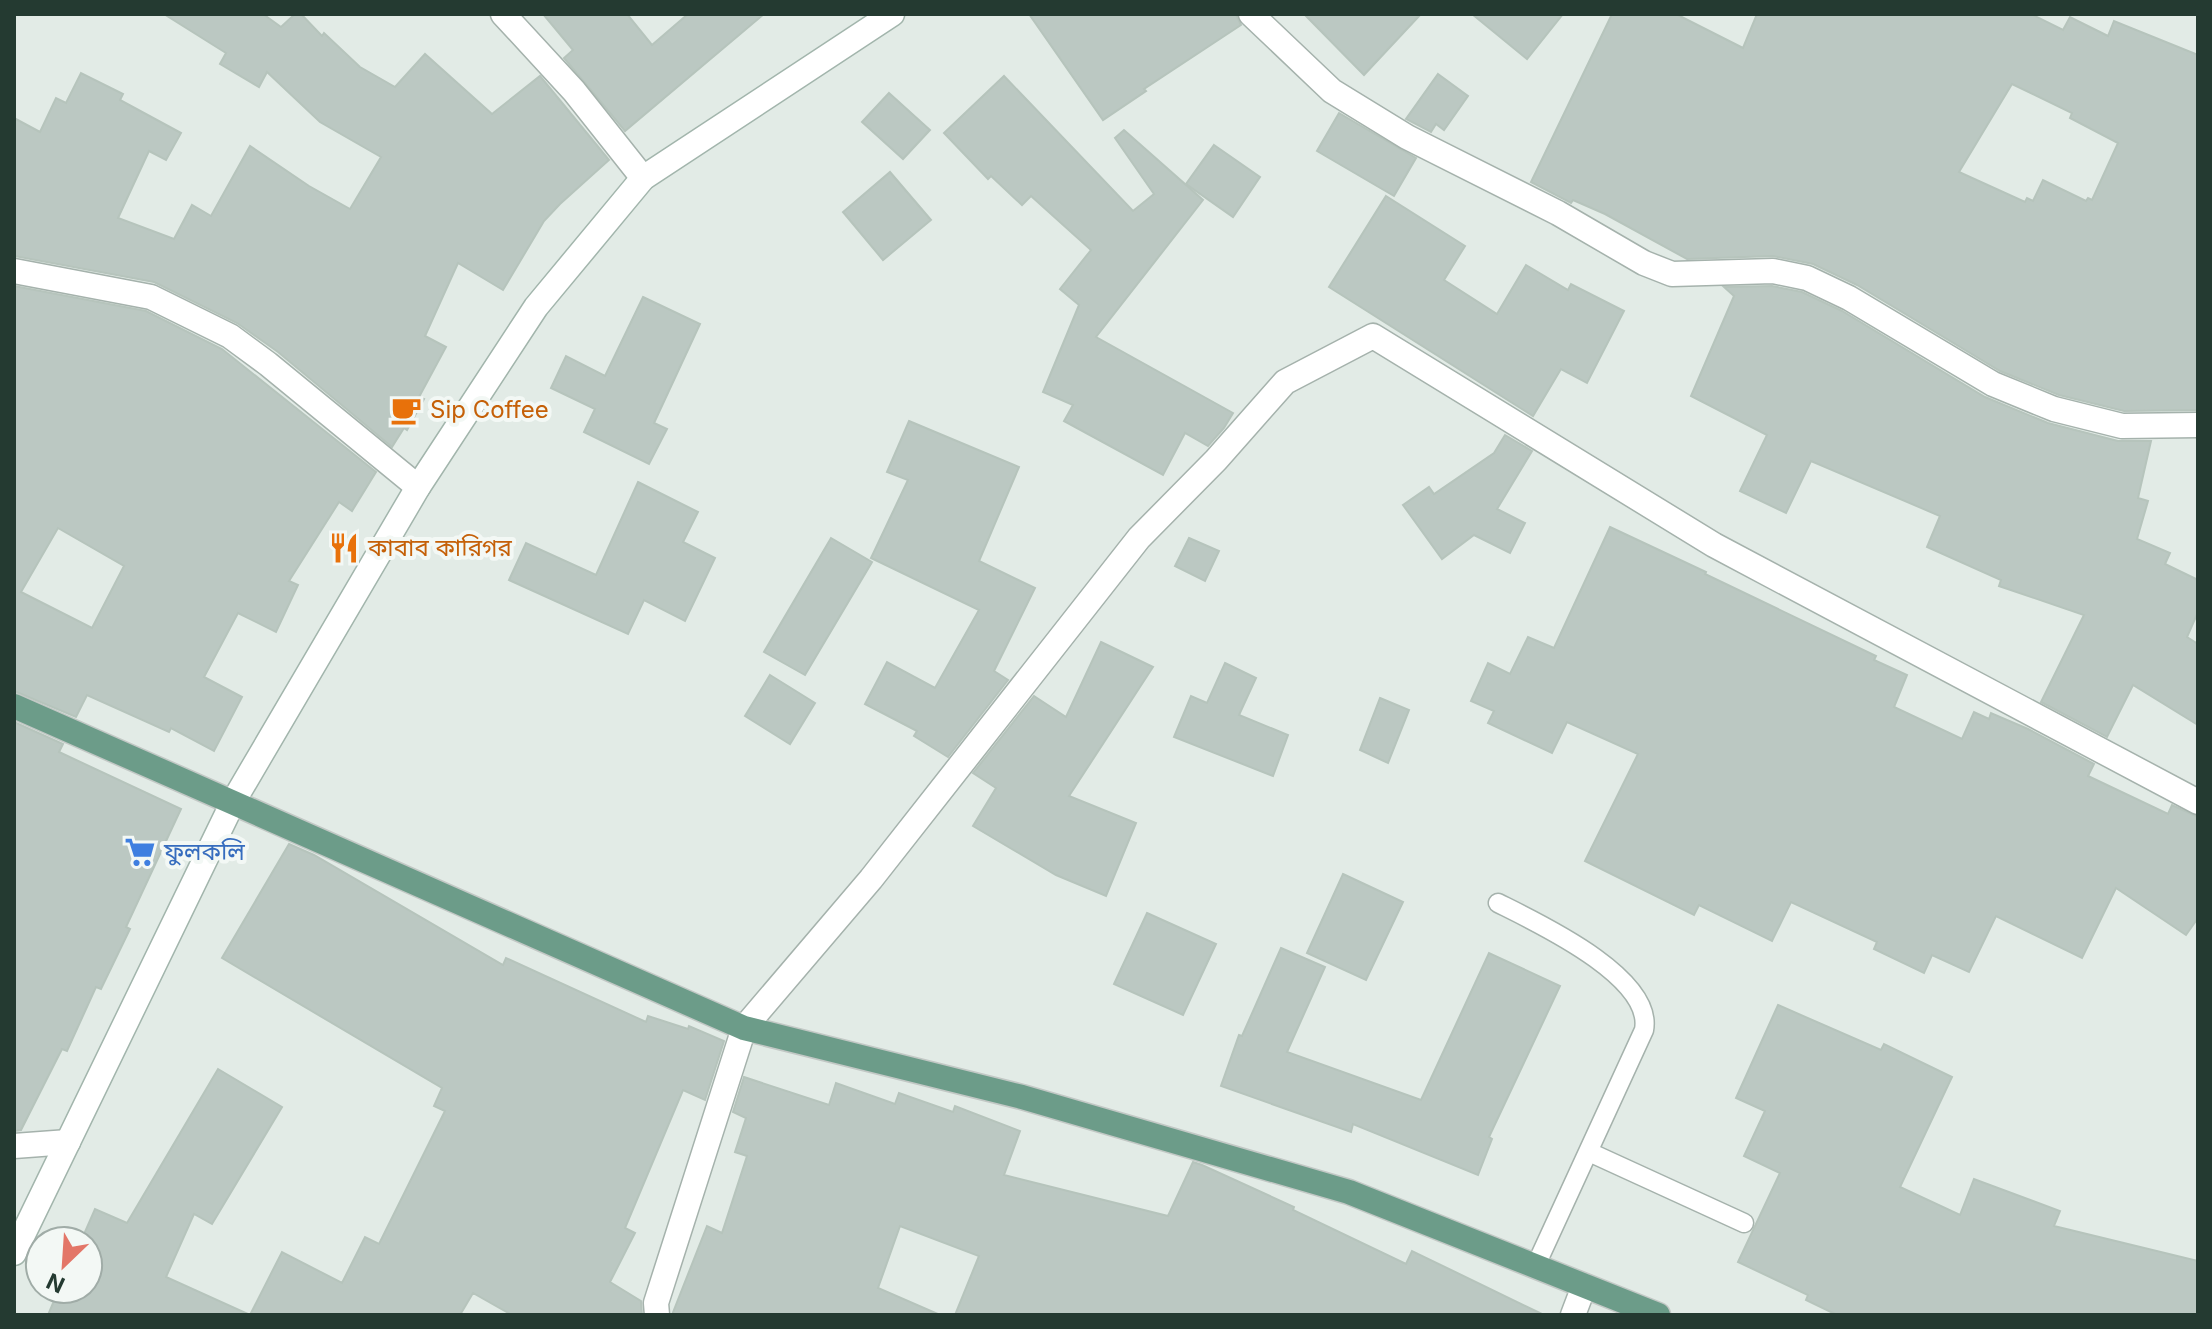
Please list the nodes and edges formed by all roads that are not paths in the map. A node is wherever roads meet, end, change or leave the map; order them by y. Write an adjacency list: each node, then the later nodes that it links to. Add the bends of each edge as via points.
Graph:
1 (503, 14): 4 (street, via 574,91)
2 (892, 14): 4 (street)
3 (1251, 14): 6 (street, via 1332,91 1407,137 1644,263 1672,274 1773,271 1807,278 1993,384 2054,409 2122,426)
4 (643, 178): 7 (street, via 536,307)
5 (14, 271): 7 (street, via 151,297 230,336)
6 (2198, 425)
7 (418, 487): 9 (street)
8 (14, 706): 9 (main road)
9 (233, 802): 12 (main road); 13 (street)
10 (2198, 802): 12 (street, via 1714,545 1373,336 1285,382 1139,538 871,879)
11 (1498, 903): 15 (lane, via 1566,936 1605,965 1642,1003 1644,1030)
12 (744, 1028): 18 (main road, via 1022,1097 1349,1192); 21 (street, via 656,1303)
13 (68, 1142): 14 (street); 17 (street)
14 (14, 1146)
15 (1589, 1152): 16 (lane); 18 (lane)
16 (1744, 1223)
17 (14, 1253)
18 (1536, 1265): 19 (main road)
19 (1584, 1286): 20 (main road); 22 (street)
20 (1647, 1313)
21 (657, 1315)
22 (1573, 1315)

